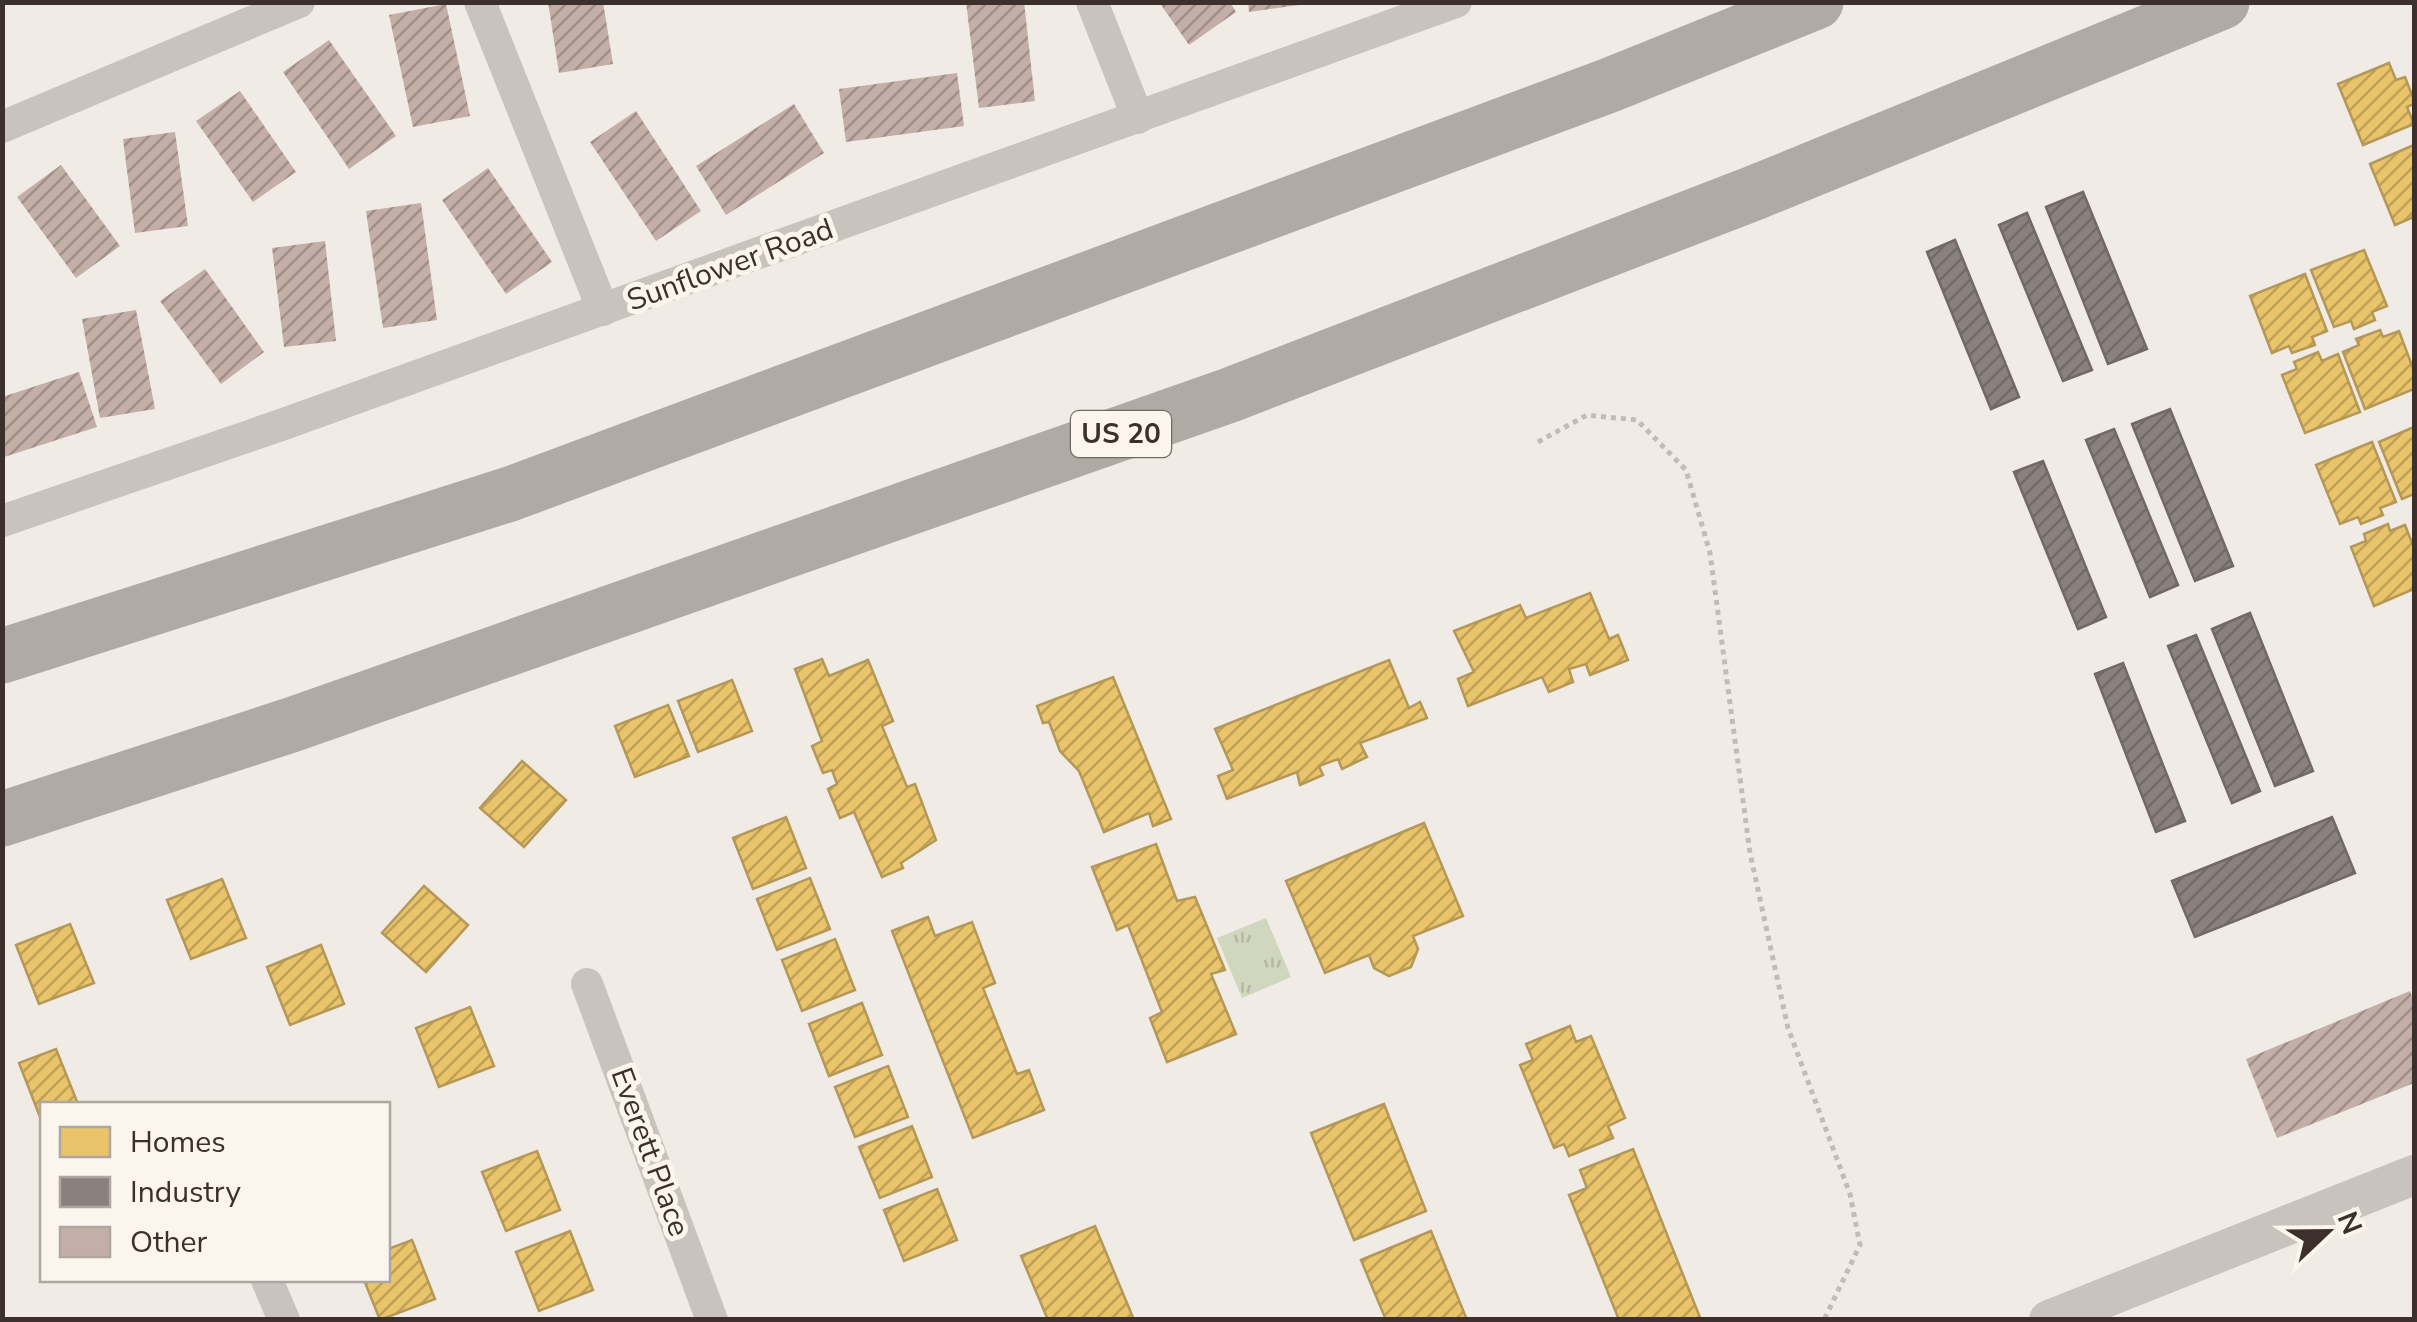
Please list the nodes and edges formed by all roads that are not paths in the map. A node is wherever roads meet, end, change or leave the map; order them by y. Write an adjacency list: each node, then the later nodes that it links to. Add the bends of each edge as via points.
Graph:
1 (299, 2): 8 (street)
2 (480, 2): 9 (street)
3 (1092, 2): 7 (street)
4 (1456, 2): 7 (street, Sunflower Road)
5 (1816, 2): 11 (highway, via 1610,85 510,494)
6 (2222, 2): 12 (highway, US 20, via 1230,396)
7 (1138, 118): 9 (street, Sunflower Road)
8 (2, 127)
9 (604, 310): 10 (street, Sunflower Road)
10 (2, 521)
11 (2, 656)
12 (2, 819)
13 (587, 984): 17 (street, Everett Place)
14 (2414, 1176): 18 (street)
15 (267, 1282): 16 (street)
16 (284, 1320)
17 (712, 1320)
18 (2049, 1320)

